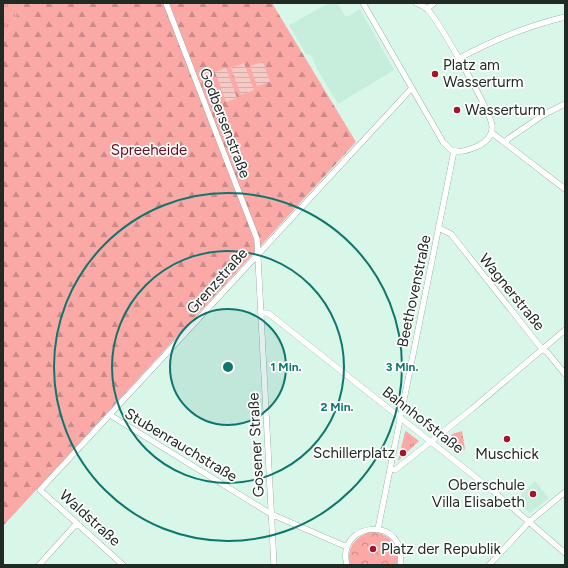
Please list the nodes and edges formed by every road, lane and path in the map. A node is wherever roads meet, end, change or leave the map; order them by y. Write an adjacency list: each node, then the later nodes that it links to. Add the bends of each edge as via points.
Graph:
1 (166, 3): 15 (street, Godbersenstraße, via 256,233)
2 (416, 3): 5 (street)
3 (434, 3): 5 (street)
4 (364, 4): 8 (street)
5 (427, 9): 7 (street)
6 (565, 17): 7 (street, via 516,31)
7 (458, 59): 10 (street, via 492,121)
8 (411, 89): 12 (street, via 443,142); 15 (street, Grenzstraße)
9 (565, 104): 11 (street, via 543,115)
10 (492, 133): 11 (street); 12 (street, via 479,146 467,151)
11 (505, 142): 13 (street)
12 (454, 151): 14 (street, Beethovenstraße)
13 (565, 189)
14 (439, 228): 18 (street, Wagnerstraße, via 450,234); 21 (street, Beethovenstraße)
15 (259, 253): 16 (street, Gosener Straße); 20 (street, Grenzstraße)
16 (262, 313): 21 (street, Bahnhofstraße, via 268,313); 26 (street, Gosener Straße)
17 (565, 330): 18 (street)
18 (542, 349): 19 (street, Wagnerstraße); 22 (street)
19 (565, 374)
20 (110, 415): 24 (street, Grenzstraße); 26 (street, Stubenrauchstraße)
21 (401, 418): 22 (street, Bahnhofstraße); 23 (street, Beethovenstraße)
22 (430, 442): 23 (street, via 395,470); 27 (street, Bahnhofstraße)
23 (391, 469): 29 (street, Beethovenstraße)
24 (40, 490): 28 (street, Waldstraße)
25 (565, 492): 27 (street)
26 (271, 514): 30 (street, Stubenrauchstraße); 34 (street, Gosener Straße)
27 (530, 521): 31 (street, Bahnhofstraße); 37 (street)
28 (77, 523): 32 (street); 33 (street, Waldstraße)
29 (378, 529): 30 (street, via 361,532); 36 (street, via 391,535 399,546)
30 (347, 547): 35 (street)
31 (565, 552)
32 (40, 565)
33 (123, 565)
34 (274, 565)
35 (347, 565)
36 (400, 565)
37 (489, 565)

